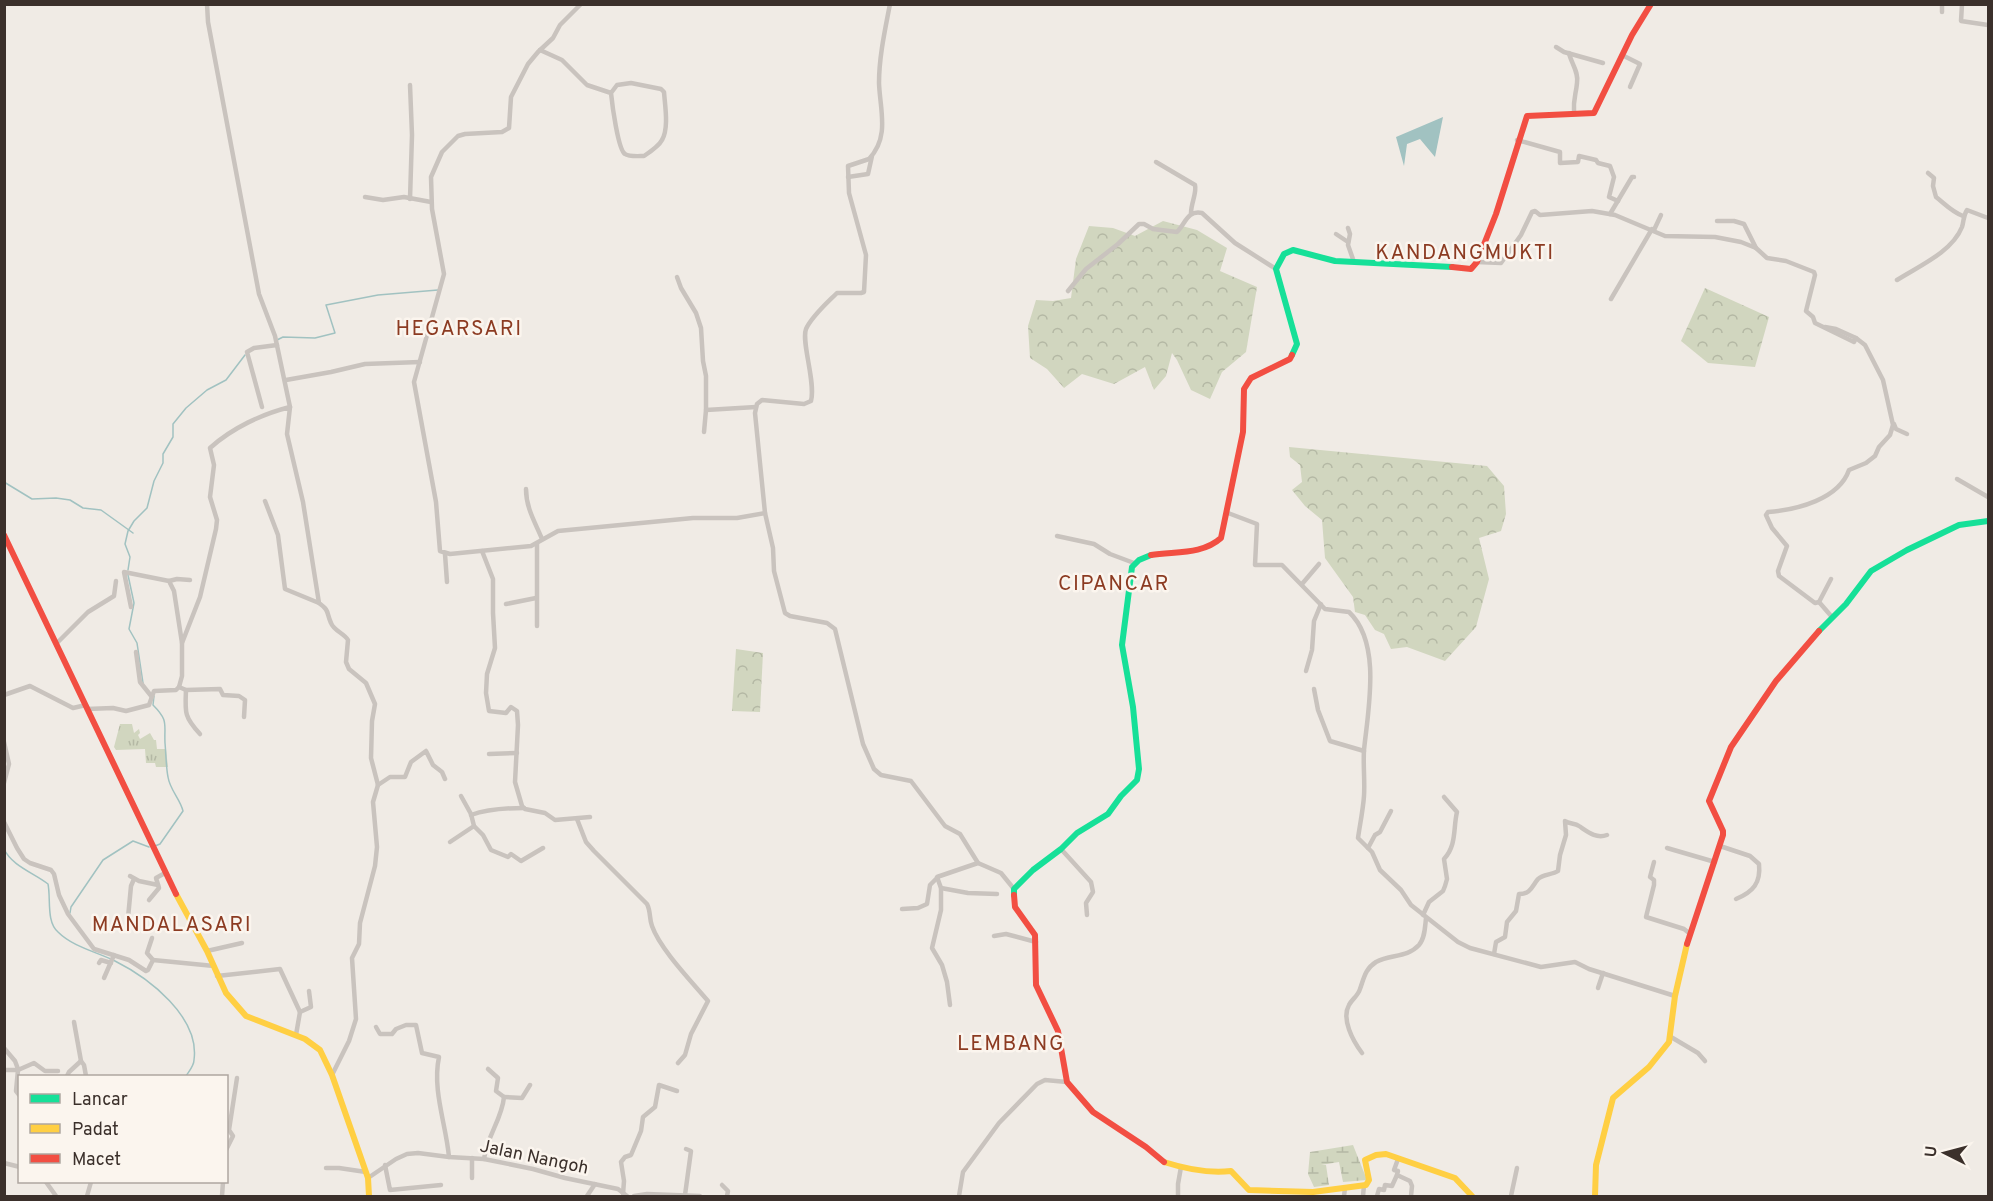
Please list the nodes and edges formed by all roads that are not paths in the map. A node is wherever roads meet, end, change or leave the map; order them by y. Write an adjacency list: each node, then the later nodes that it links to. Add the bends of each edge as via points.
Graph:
1 (207, 4): 46 (street, via 259,294)
2 (581, 4): 10 (street)
3 (890, 4): 19 (street, via 879,83 884,117)
4 (1651, 4): 12 (street)
5 (1942, 4): 7 (street)
6 (1962, 4): 8 (street, via 1961,21)
7 (1942, 12)
8 (1989, 25)
9 (1556, 47): 11 (street)
10 (540, 50): 16 (street, via 562,60 587,86); 27 (street, via 528,64 512,97 509,128 502,132 465,134 452,141 435,165)
11 (1569, 53): 13 (street); 17 (street, via 1577,76)
12 (1622, 55): 15 (street, via 1640,64); 17 (street, via 1596,111)
13 (1603, 63)
14 (410, 85): 25 (street)
15 (1630, 87)
16 (611, 93): 16 (street, via 614,125 622,151 644,156 664,138 664,92 631,83 617,85)
17 (1574, 113): 18 (street, via 1527,116)
18 (1517, 140): 26 (street, via 1560,152 1560,163 1578,162 1579,156 1610,166 1614,177 1609,197); 40 (street, via 1496,214)
19 (872, 155): 22 (street, via 866,161 848,165); 22 (street, via 868,174)
20 (1156, 162): 28 (street, via 1195,185)
21 (1928, 173): 31 (street, via 1934,178 1936,198)
22 (848, 177): 51 (street, via 866,255 864,292 837,293 807,328 811,401 804,404 762,400)
23 (1634, 177): 26 (street)
24 (365, 197): 25 (street)
25 (410, 199): 27 (street)
26 (1618, 201): 29 (street)
27 (431, 202): 47 (street, via 444,274)
28 (1191, 213): 41 (street, via 1202,213 1235,243); 44 (street, via 1178,232 1139,224 1086,269)
29 (1610, 214): 35 (street); 40 (street, via 1532,212 1501,263)
30 (1661, 215): 35 (street)
31 (1963, 216): 32 (street, via 1968,210); 43 (street, via 1962,226 1950,246)
32 (1989, 218)
33 (1717, 220): 38 (street, via 1744,224)
34 (1348, 228): 37 (street)
35 (1653, 230): 38 (street, via 1670,237 1721,238); 45 (street)
36 (1336, 234): 37 (street)
37 (1348, 242): 39 (street)
38 (1756, 248): 53 (street, via 1767,258 1814,273 1806,311 1819,326 1854,342 1856,338 1865,345 1883,380)
39 (1354, 262): 40 (street, via 1467,270); 41 (street, via 1293,250 1284,254)
40 (1477, 262)
41 (1276, 269): 61 (street, via 1297,344 1290,359 1251,378 1244,389 1243,432)
42 (677, 277): 52 (street, via 701,328)
43 (1897, 280)
44 (1068, 291)
45 (1611, 299)
46 (277, 344): 48 (street); 49 (street, via 248,352)
47 (420, 362): 48 (street, via 365,364); 68 (street, via 414,389 435,502 438,542)
48 (286, 380): 50 (street)
49 (262, 407)
50 (290, 407): 79 (street, via 287,434 306,518); 85 (street, via 234,430 210,448 214,465 210,497 216,529 200,597)
51 (756, 407): 52 (street); 60 (street)
52 (706, 410): 54 (street)
53 (1893, 422): 55 (street, via 1896,429); 78 (street, via 1890,435 1875,456 1849,470 1842,486 1832,494 1766,515 1787,546 1779,576 1813,602)
54 (704, 432)
55 (1907, 434)
56 (1957, 479): 58 (street)
57 (526, 489): 65 (street, via 526,500)
58 (1989, 497)
59 (265, 501): 79 (street, via 278,535 285,589)
60 (765, 513): 65 (street, via 558,531); 122 (street, via 785,613 836,629 863,744 874,769 881,775 911,782 945,826 960,834)
61 (1228, 513): 69 (street, via 1221,538 1212,547 1150,556); 76 (street, via 1257,524 1255,564 1282,565)
62 (1989, 520): 83 (street, via 1959,525 1871,572)
63 (4, 535): 86 (street)
64 (1057, 536): 69 (street, via 1094,544)
65 (542, 539): 66 (street)
66 (537, 544): 67 (street); 77 (street)
67 (482, 551): 68 (street); 99 (street, via 493,579 495,648 487,674 487,704 489,711 506,713 511,707 517,711)
68 (445, 554): 75 (street)
69 (1134, 563): 119 (street, via 1122,645 1133,707 1137,780 1108,814)
70 (1319, 564): 76 (street)
71 (1832, 579): 78 (street)
72 (190, 580): 74 (street)
73 (116, 581): 86 (street, via 114,596 88,612)
74 (169, 581): 82 (street, via 127,572 124,575); 85 (street)
75 (447, 582)
76 (1302, 584): 81 (street)
77 (536, 598): 80 (street); 84 (street)
78 (1819, 602): 83 (street)
79 (319, 603): 103 (street, via 327,608 332,625 348,640 345,657 349,669 361,678 374,699 371,758)
80 (506, 604)
81 (1321, 604): 88 (street, via 1314,621); 98 (street, via 1330,610 1349,612 1365,640 1371,684)
82 (131, 607)
83 (1832, 617): 115 (street, via 1776,681 1731,747 1709,801 1723,831)
84 (537, 626)
85 (182, 643): 89 (street)
86 (56, 644): 94 (street)
87 (136, 652): 93 (street, via 140,682)
88 (1306, 670)
89 (179, 687): 91 (street); 93 (street)
90 (1314, 689): 98 (street, via 1330,741)
91 (186, 690): 95 (street, via 220,689 223,695 239,696 245,700); 96 (street, via 186,715)
92 (4, 695): 94 (street, via 30,686 73,708)
93 (152, 695): 94 (street, via 148,705 126,711)
94 (86, 707): 123 (street)
95 (244, 717)
96 (200, 734)
97 (4, 742): 102 (street, via 9,764)
98 (1364, 751): 117 (street, via 1364,796 1358,838)
99 (517, 753): 100 (street); 106 (street, via 515,782)
100 (489, 754)
101 (446, 779): 103 (street, via 426,750 411,762 405,777 390,777)
102 (4, 783)
103 (378, 785): 169 (street, via 373,802 375,866 360,923 359,944 352,958 356,1018)
104 (461, 796): 108 (street)
105 (1444, 797): 133 (street, via 1457,812 1454,839 1444,859 1445,886 1429,902)
106 (524, 808): 108 (street, via 501,808); 110 (street, via 555,820)
107 (1391, 811): 117 (street)
108 (471, 815): 112 (street)
109 (590, 817): 110 (street)
110 (577, 819): 162 (street, via 594,852 647,904 652,927 662,945 708,1001)
111 (4, 822): 142 (street, via 24,859 54,874 67,912 91,946)
112 (474, 826): 114 (street); 116 (street, via 491,850 511,854 521,861)
113 (1607, 835): 141 (street, via 1599,837 1565,821 1558,871 1541,876 1533,888 1519,894 1516,911 1508,922 1505,937 1496,942)
114 (450, 842)
115 (1720, 846): 121 (street); 129 (street, via 1750,856 1759,864 1755,887)
116 (543, 848)
117 (1368, 848): 133 (street, via 1380,870)
118 (1667, 848): 121 (street)
119 (1061, 849): 127 (street); 132 (street, via 1091,882 1093,892 1086,903)
120 (1654, 862): 135 (street, via 1650,877 1654,885 1646,917)
121 (1715, 862): 135 (street)
122 (978, 863): 124 (street); 127 (street, via 1000,873)
123 (165, 873): 125 (street, via 156,878); 140 (street)
124 (936, 879): 126 (street); 131 (street, via 930,885 927,904)
125 (158, 885): 130 (street, via 158,891); 134 (street, via 132,878)
126 (941, 888): 128 (street); 152 (street, via 941,910 932,948 942,965)
127 (1014, 889): 138 (street, via 1015,907 1034,932)
128 (996, 894)
129 (1736, 899)
130 (149, 900)
131 (902, 909)
132 (1087, 915)
133 (1425, 917): 141 (street, via 1458,942); 159 (street, via 1420,945 1409,954 1383,959 1368,968 1360,990 1348,1006 1350,1032)
134 (128, 918)
135 (1689, 933): 151 (street)
136 (994, 936): 138 (street, via 1006,934)
137 (152, 938): 143 (street, via 147,953)
138 (1036, 942): 171 (street, via 1036,985 1058,1031)
139 (242, 943): 140 (street)
140 (207, 951): 145 (street)
141 (1494, 954): 146 (street, via 1541,967 1579,963)
142 (112, 960): 143 (street, via 129,960 144,971); 144 (street); 148 (street)
143 (153, 960): 145 (street)
144 (99, 963)
145 (214, 966): 147 (street)
146 (1603, 973): 149 (street); 151 (street)
147 (217, 976): 153 (street, via 280,969); 156 (street, via 242,1012)
148 (104, 978)
149 (1598, 988)
150 (309, 991): 153 (street, via 311,1009)
151 (1674, 996): 157 (street)
152 (950, 1005)
153 (300, 1012): 156 (street)
154 (74, 1022): 161 (street)
155 (376, 1027): 178 (street, via 380,1034 390,1034 414,1024 422,1053 439,1057 436,1072)
156 (296, 1035): 169 (street, via 320,1050)
157 (1671, 1037): 160 (street); 212 (street, via 1649,1067 1613,1098 1596,1165)
158 (4, 1048): 163 (street)
159 (1362, 1053)
160 (1706, 1060)
161 (81, 1061): 167 (street); 168 (street)
162 (678, 1063)
163 (18, 1069): 165 (street); 166 (street, via 34,1063 45,1071); 174 (street)
164 (488, 1069): 175 (street, via 498,1078 497,1093)
165 (4, 1070)
166 (58, 1071)
167 (68, 1075)
168 (86, 1075)
169 (332, 1075): 186 (street)
170 (237, 1078): 176 (street, via 229,1130 233,1136)
171 (1067, 1082): 183 (street, via 1104,1121 1161,1161); 204 (street, via 1045,1080 1037,1084 999,1123 963,1172)
172 (530, 1085): 175 (street, via 522,1098)
173 (677, 1091): 197 (street, via 658,1085 655,1106 643,1117 632,1155 621,1162)
174 (18, 1093)
175 (504, 1096): 180 (street)
176 (228, 1146)
177 (686, 1149): 198 (street, via 691,1151)
178 (449, 1158): 179 (street, Jalan Nangoh); 182 (street, Jalan Nangoh, via 411,1153)
179 (472, 1158): 180 (street, Jalan Nangoh); 188 (street)
180 (483, 1159): 190 (street, Jalan Nangoh)
181 (1398, 1159): 187 (street, via 1394,1170); 193 (street, via 1383,1154 1366,1158 1369,1180); 210 (street, via 1455,1178)
182 (385, 1165): 186 (street, Jalan Nangoh); 191 (street, via 390,1190)
183 (1181, 1167): 195 (street, via 1215,1173 1231,1171 1250,1190); 205 (street)
184 (326, 1168): 186 (street)
185 (1517, 1168): 211 (street)
186 (367, 1175): 196 (street)
187 (1397, 1175): 208 (street, via 1392,1186 1378,1189); 209 (street, via 1410,1181)
188 (472, 1178)
189 (47, 1183): 200 (street)
190 (595, 1184): 197 (street, Jalan Nangoh, via 618,1189); 201 (street)
191 (441, 1185)
192 (722, 1185): 203 (street, via 728,1191)
193 (1364, 1185): 194 (street); 207 (street)
194 (1345, 1188): 195 (street); 206 (street)
195 (1314, 1194)
196 (369, 1195)
197 (625, 1195)
198 (686, 1195): 199 (street); 202 (street)
199 (700, 1196)
200 (56, 1197)
201 (587, 1197)
202 (634, 1197)
203 (727, 1197)
204 (959, 1197)
205 (1178, 1197)
206 (1344, 1197)
207 (1363, 1197)
208 (1377, 1197)
209 (1411, 1197)
210 (1472, 1197)
211 (1511, 1197)
212 (1595, 1197)

